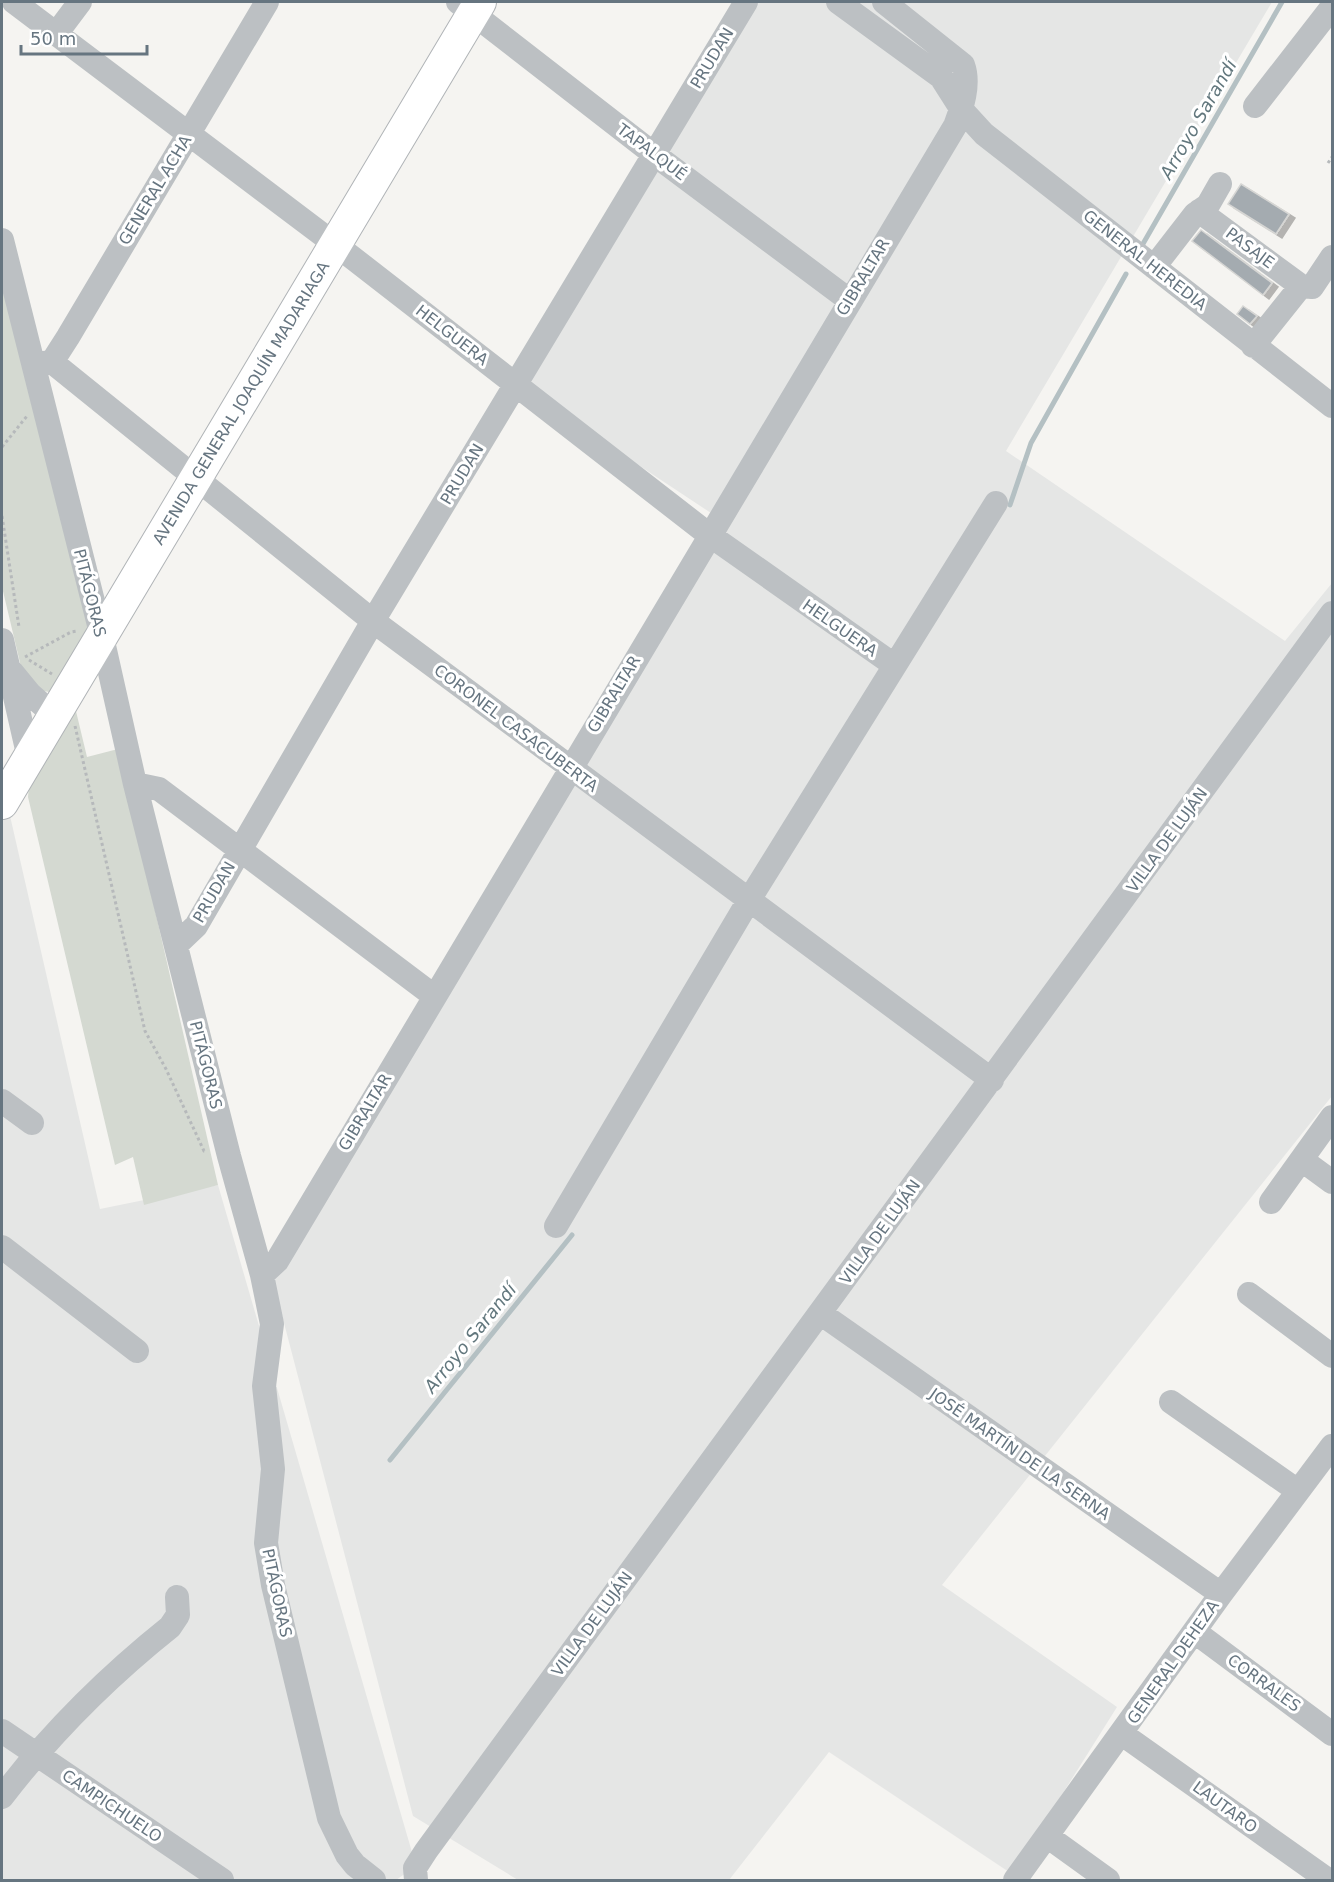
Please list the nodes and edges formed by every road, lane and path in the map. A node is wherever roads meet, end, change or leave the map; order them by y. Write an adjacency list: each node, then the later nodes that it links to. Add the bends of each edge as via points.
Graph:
1 (14, 2): 9 (street, HELGUERA)
2 (80, 2): 9 (street)
3 (267, 2): 12 (street, GENERAL ACHA)
4 (746, 2): 13 (street, PRUDAN)
5 (838, 2): 11 (street, GENERAL HEREDIA, via 941,77)
6 (884, 2): 11 (street, via 963,65 966,74)
7 (470, 5): 13 (street, TAPALQUÉ); 19 (main road, AVENIDA GENERAL JOAQUÍN MADARIAGA)
8 (1332, 7): 10 (street)
9 (56, 33): 12 (street, HELGUERA)
10 (1255, 106)
11 (962, 110): 21 (street, GENERAL HEREDIA, via 984,134); 23 (street, GIBRALTAR)
12 (188, 134): 19 (street, HELGUERA); 25 (street, GENERAL ACHA)
13 (655, 155): 23 (street, TAPALQUÉ); 26 (street, PRUDAN)
14 (1332, 157): 15 (path)
15 (1328, 163)
16 (1220, 184): 17 (street, via 1208,205)
17 (1199, 211): 21 (street); 22 (street, PASAJE)
18 (2, 240): 25 (street, PITÁGORAS)
19 (336, 245): 26 (street, HELGUERA); 30 (main road, AVENIDA GENERAL JOAQUÍN MADARIAGA)
20 (1332, 257): 22 (street, via 1317,283)
21 (1154, 267): 24 (street, GENERAL HEREDIA)
22 (1301, 286): 24 (street)
23 (849, 300): 33 (street, GIBRALTAR)
24 (1253, 346): 28 (street, GENERAL HEREDIA)
25 (42, 363): 27 (street, PITÁGORAS); 30 (street, CORONEL CASACUBERTA)
26 (516, 385): 33 (street, HELGUERA); 35 (street, PRUDAN)
27 (42, 399): 29 (path); 36 (street, PITÁGORAS)
28 (1332, 406)
29 (2, 447)
30 (197, 478): 35 (street, CORONEL CASACUBERTA); 36 (main road, AVENIDA GENERAL JOAQUÍN MADARIAGA)
31 (996, 503): 39 (street)
32 (2, 516): 37 (path)
33 (708, 534): 39 (street, HELGUERA); 43 (street, GIBRALTAR)
34 (1332, 613): 50 (street, VILLA DE LUJÁN)
35 (373, 621): 43 (street, CORONEL CASACUBERTA); 46 (street, PRUDAN)
36 (92, 634): 38 (path, via 71,632); 41 (main road, AVENIDA GENERAL JOAQUÍN MADARIAGA); 44 (street, PITÁGORAS)
37 (10, 636): 38 (street)
38 (14, 660): 40 (path); 41 (street, via 30,694); 42 (street)
39 (894, 665): 47 (street)
40 (53, 675)
41 (64, 718): 42 (main road, AVENIDA GENERAL JOAQUÍN MADARIAGA); 54 (path, via 145,1031 204,1150)
42 (29, 758): 45 (main road, AVENIDA GENERAL JOAQUÍN MADARIAGA)
43 (570, 769): 47 (street, CORONEL CASACUBERTA); 49 (street, GIBRALTAR)
44 (135, 784): 46 (street, via 159,789); 48 (street, PITÁGORAS)
45 (2, 804)
46 (240, 848): 48 (street, PRUDAN, via 196,926); 49 (street)
47 (749, 900): 50 (street, CORONEL CASACUBERTA); 58 (street)
48 (176, 945): 54 (street, PITÁGORAS)
49 (434, 996): 60 (street, GIBRALTAR, via 277,1261)
50 (992, 1080): 62 (street, VILLA DE LUJÁN)
51 (2, 1101): 53 (street)
52 (1332, 1117): 55 (street)
53 (32, 1123)
54 (228, 1156): 60 (street, PITÁGORAS)
55 (1302, 1160): 56 (street); 57 (street)
56 (1332, 1182)
57 (1271, 1202)
58 (556, 1226)
59 (2, 1247): 63 (street)
60 (262, 1275): 78 (street, PITÁGORAS, via 272,1337 264,1386 273,1469 268,1557 329,1818 347,1855)
61 (1249, 1294): 64 (street)
62 (820, 1313): 68 (street, JOSÉ MARTÍN DE LA SERNA); 79 (street, VILLA DE LUJÁN, via 426,1851 415,1868)
63 (137, 1352)
64 (1332, 1356)
65 (1171, 1402): 67 (street)
66 (1332, 1446): 67 (street, GENERAL DEHEZA)
67 (1298, 1491): 68 (street, GENERAL DEHEZA)
68 (1221, 1594): 70 (street, GENERAL DEHEZA)
69 (177, 1597): 74 (street, via 178,1615 170,1628 108,1678)
70 (1195, 1632): 72 (street, GENERAL DEHEZA); 73 (street, CORRALES)
71 (2, 1731): 74 (street, CAMPICHUELO)
72 (1122, 1734): 76 (street, GENERAL DEHEZA); 82 (street, LAUTARO)
73 (1332, 1734)
74 (35, 1754): 75 (street); 77 (street, CAMPICHUELO)
75 (2, 1797)
76 (1047, 1836): 80 (street, GENERAL DEHEZA); 81 (street)
77 (222, 1881)
78 (374, 1881)
79 (416, 1881)
80 (1015, 1881)
81 (1108, 1881)
82 (1328, 1881)

